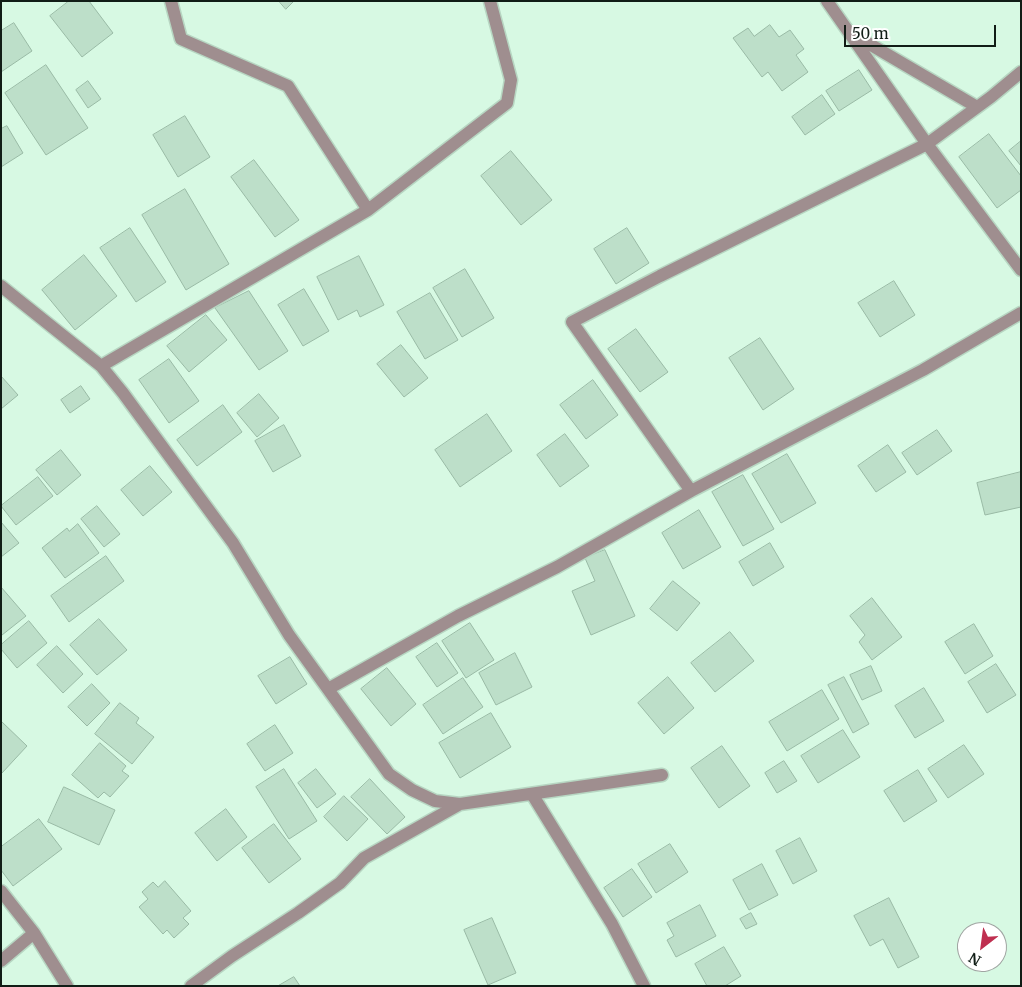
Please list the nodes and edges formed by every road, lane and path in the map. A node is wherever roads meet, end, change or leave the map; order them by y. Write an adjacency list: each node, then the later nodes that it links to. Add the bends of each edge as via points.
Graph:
1 (171, 1): 8 (street, via 181,38 288,86)
2 (490, 1): 8 (street, via 511,80 507,103)
3 (828, 1): 4 (street)
4 (850, 32): 6 (street); 7 (street)
5 (1021, 72): 6 (street)
6 (977, 107): 7 (street)
7 (927, 144): 9 (street); 13 (street, via 572,322)
8 (368, 210): 12 (street)
9 (1021, 270)
10 (1, 286): 12 (street)
11 (1021, 313): 13 (street, via 923,370)
12 (101, 366): 14 (street, via 233,543 289,635)
13 (691, 491): 14 (street, via 557,567 458,616)
14 (328, 689): 17 (street, via 389,774 435,801)
15 (662, 775): 16 (street)
16 (532, 794): 17 (street); 23 (street, via 612,924)
17 (460, 804): 22 (street, via 364,858 340,883)
18 (1, 892): 19 (street)
19 (34, 933): 20 (street); 21 (street)
20 (1, 961)
21 (67, 986)
22 (191, 986)
23 (644, 986)

